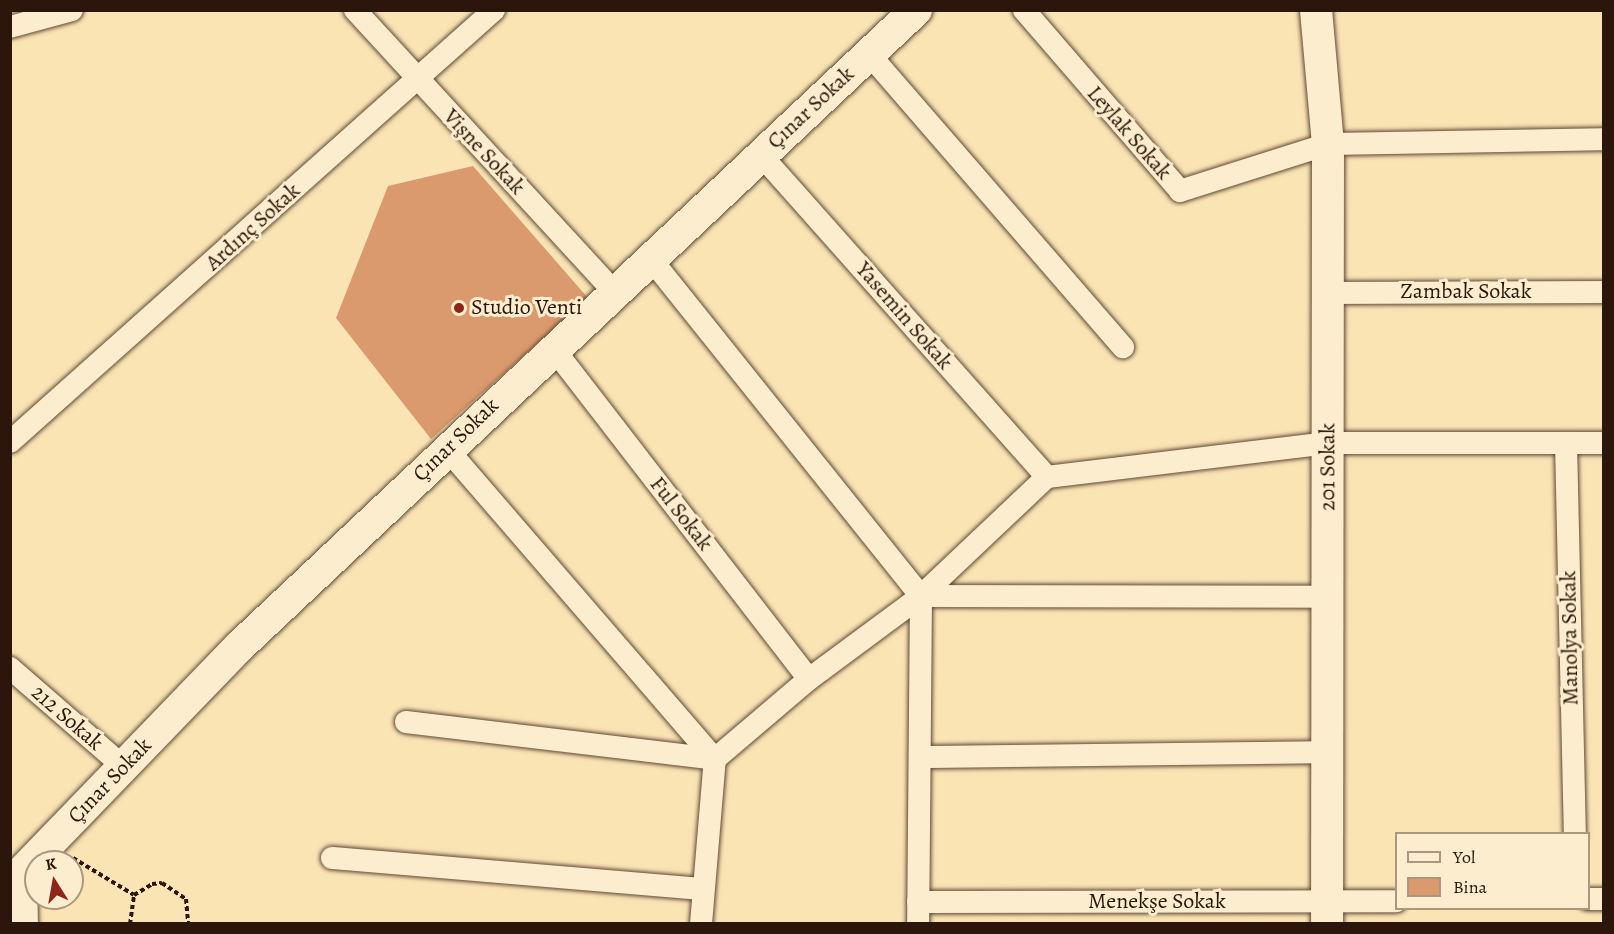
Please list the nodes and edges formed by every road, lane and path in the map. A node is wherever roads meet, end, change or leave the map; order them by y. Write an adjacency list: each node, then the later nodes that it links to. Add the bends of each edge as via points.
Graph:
1 (72, 10): 7 (street)
2 (355, 10): 9 (street, Vişne Sokak)
3 (494, 10): 9 (street, Ardınç Sokak)
4 (916, 10): 8 (street, Çınar Sokak)
5 (1024, 10): 11 (street, Leylak Sokak, via 1180,192)
6 (1316, 10): 11 (street, 201 Sokak)
7 (10, 27)
8 (869, 54): 12 (street, Çınar Sokak); 17 (street)
9 (418, 81): 15 (street, Vişne Sokak); 19 (street, Ardınç Sokak)
10 (1604, 140): 11 (street)
11 (1328, 144): 16 (street, 201 Sokak)
12 (761, 154): 13 (street, Çınar Sokak); 24 (street, Yasemin Sokak)
13 (650, 258): 15 (street, Çınar Sokak); 25 (street)
14 (1604, 291): 16 (street, Zambak Sokak)
15 (614, 292): 18 (street, Çınar Sokak)
16 (1328, 293): 21 (street, 201 Sokak)
17 (1123, 347)
18 (553, 348): 23 (street, Çınar Sokak); 28 (street, Ful Sokak)
19 (10, 442)
20 (1566, 442): 21 (street); 22 (street); 34 (street, Manolya Sokak)
21 (1328, 443): 24 (street); 26 (street, 201 Sokak)
22 (1604, 443)
23 (447, 449): 32 (street); 33 (street, Çınar Sokak, via 242,645)
24 (1047, 477): 25 (street)
25 (921, 596): 26 (street); 28 (street); 31 (street)
26 (1328, 597): 30 (street, 201 Sokak)
27 (10, 668): 33 (street, 212 Sokak)
28 (809, 679): 32 (street)
29 (406, 722): 32 (street)
30 (1328, 752): 31 (street); 42 (street, 201 Sokak)
31 (920, 757): 41 (street)
32 (715, 759): 38 (street)
33 (124, 767): 37 (street, Çınar Sokak)
34 (1575, 832)
35 (332, 858): 38 (street)
36 (84, 865): 39 (path)
37 (16, 879): 43 (street)
38 (703, 889): 46 (street)
39 (134, 895): 44 (path); 45 (path, via 152,884 171,886 186,899)
40 (1395, 901): 42 (street, Menekşe Sokak)
41 (918, 913): 42 (street, Menekşe Sokak)
42 (1327, 913)
43 (22, 924)
44 (130, 924)
45 (188, 924)
46 (701, 924)

